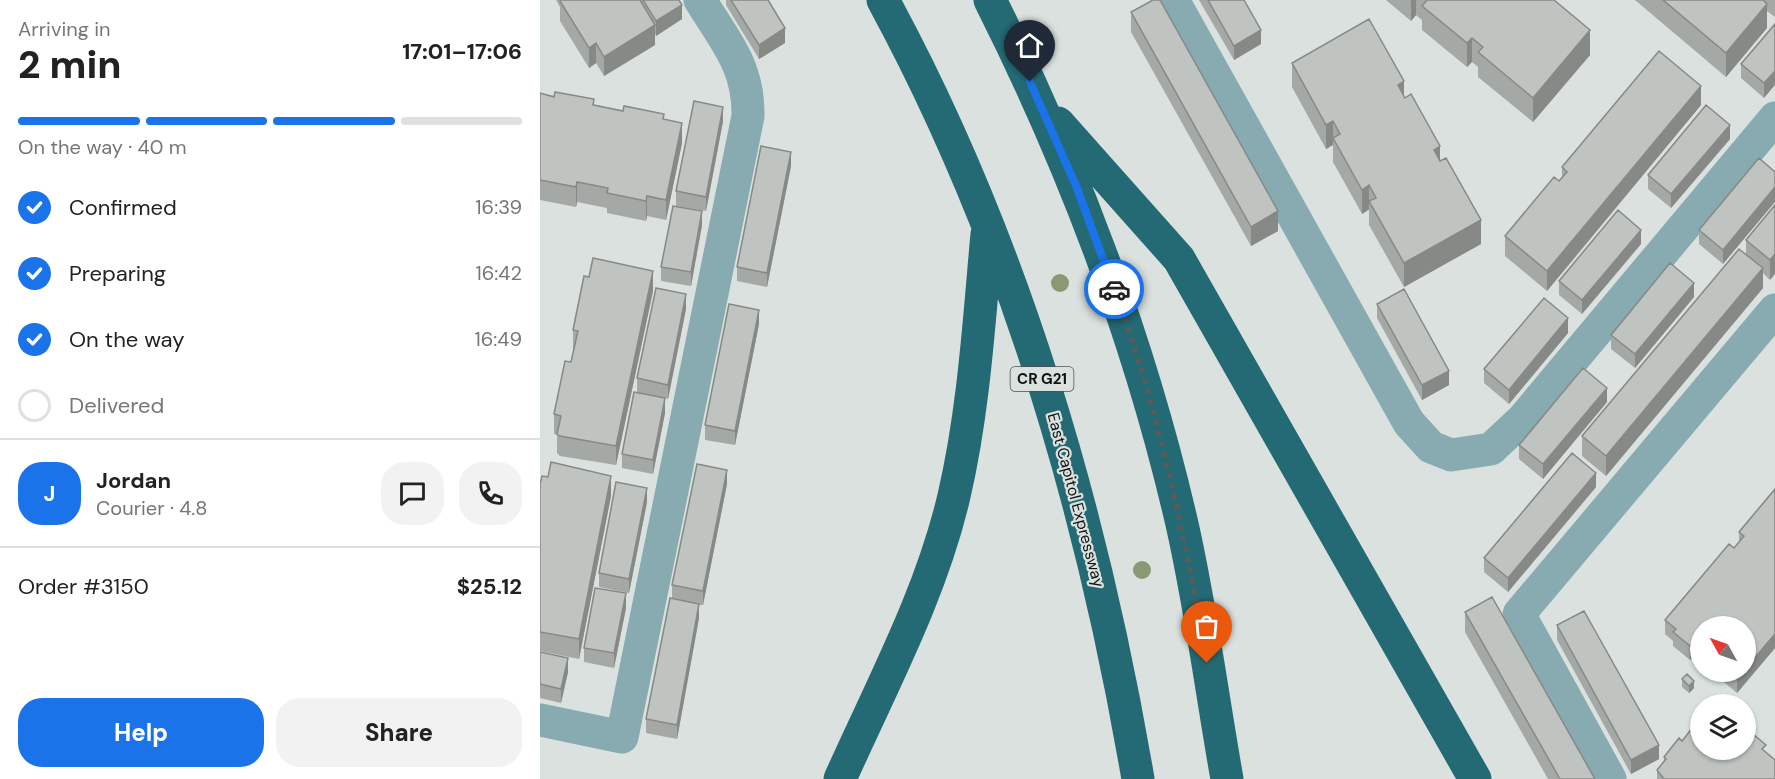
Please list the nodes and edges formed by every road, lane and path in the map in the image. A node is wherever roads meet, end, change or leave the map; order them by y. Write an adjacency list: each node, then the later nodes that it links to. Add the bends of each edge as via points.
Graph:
1 (700, 0): 9 (lane, via 741,68 748,90 748,116 622,737)
2 (883, 0): 7 (highway, East Capitol Expressway / CR G21, via 938,109)
3 (990, 0): 5 (highway)
4 (1173, 0): 6 (lane, via 1409,423 1431,447 1450,455 1491,449 1523,419)
5 (1039, 101): 12 (highway, via 1077,188 1131,336 1182,524); 13 (highway, via 1179,259)
6 (1775, 118)
7 (987, 226): 10 (highway, via 975,370 954,497 910,623); 11 (highway, East Capitol Expressway / CR G21, via 1023,321 1091,546 1118,661)
8 (1775, 310): 14 (lane, via 1520,614)
9 (540, 720)
10 (840, 779)
11 (1138, 779)
12 (1227, 779)
13 (1475, 779)
14 (1610, 779)

